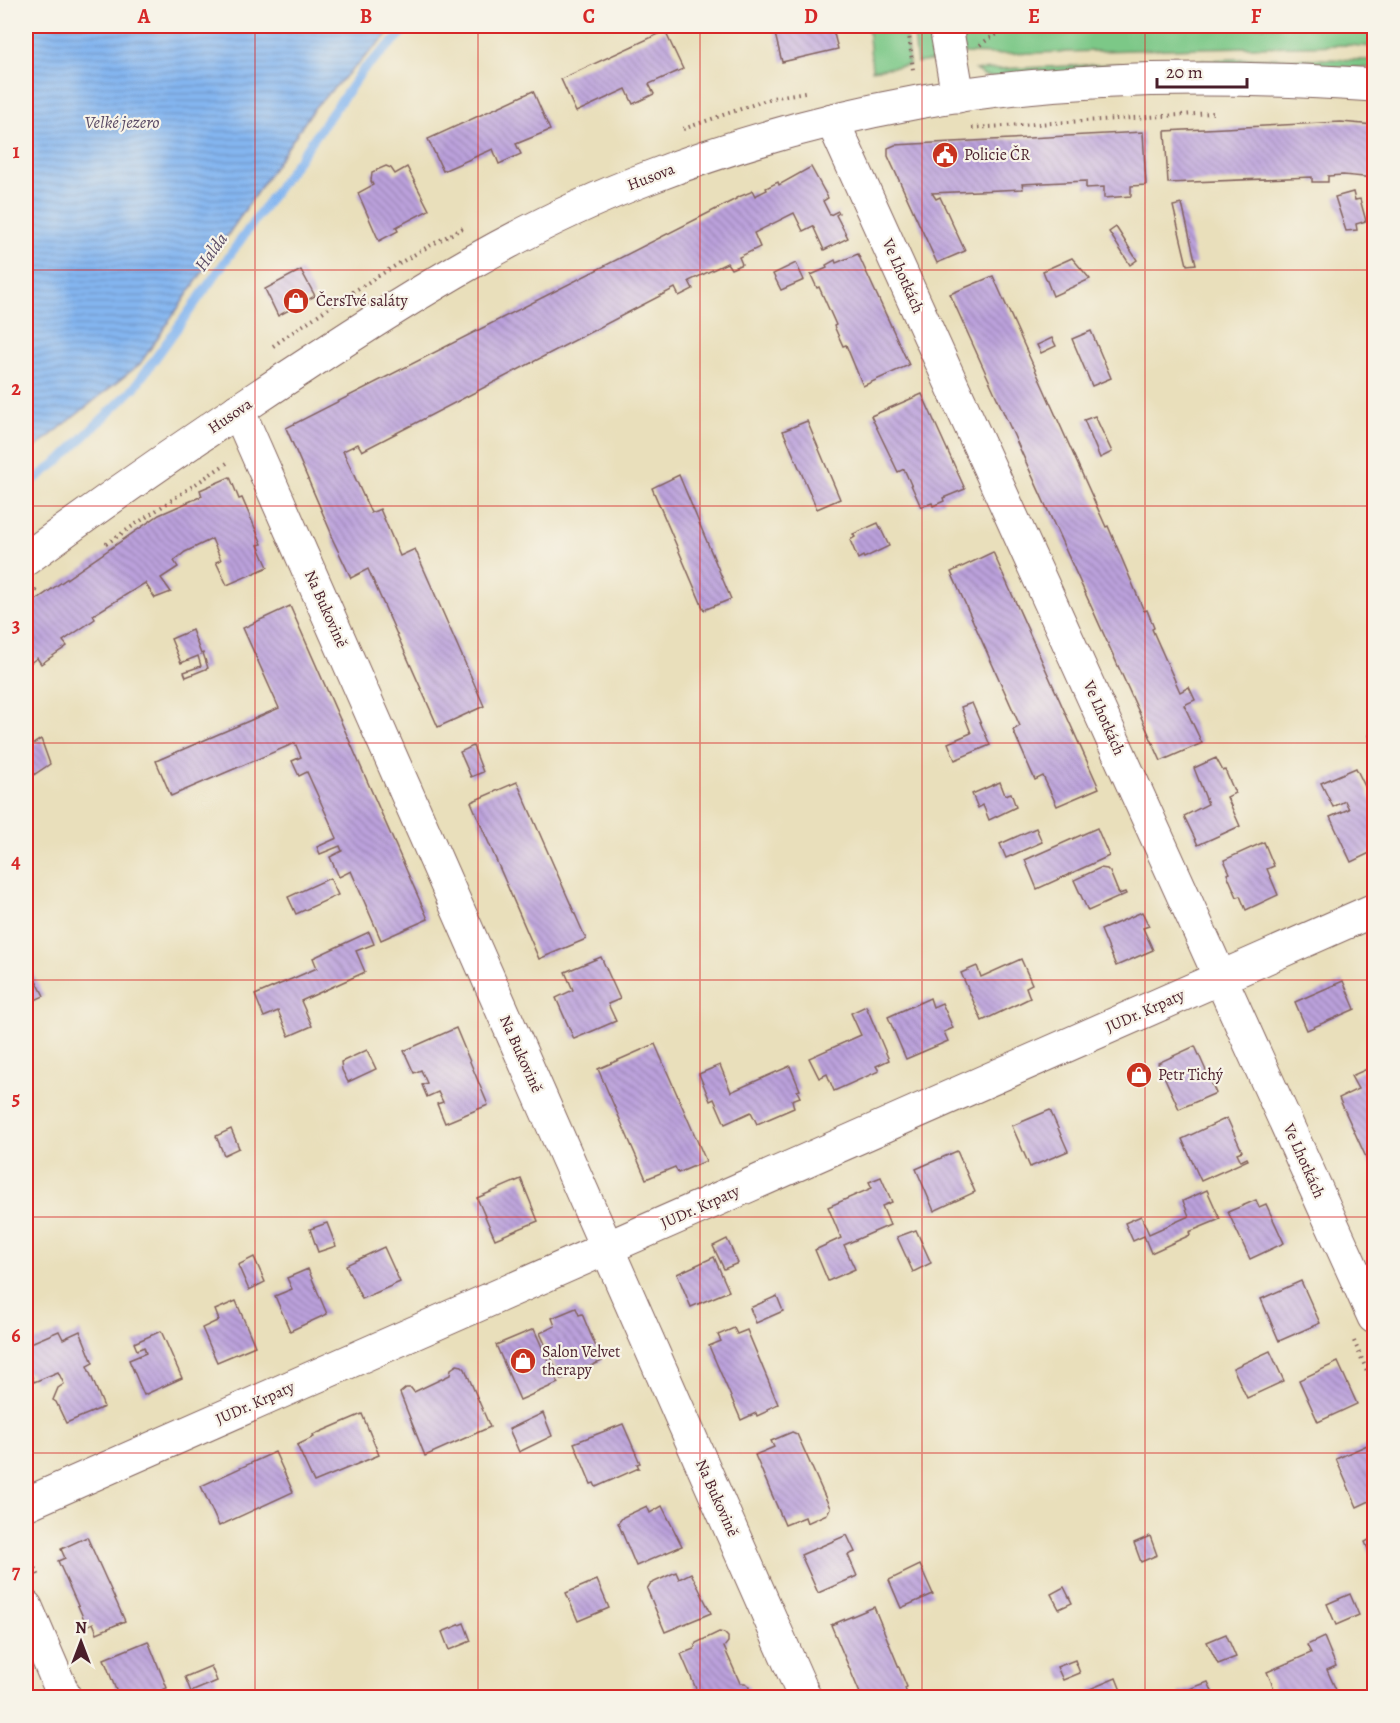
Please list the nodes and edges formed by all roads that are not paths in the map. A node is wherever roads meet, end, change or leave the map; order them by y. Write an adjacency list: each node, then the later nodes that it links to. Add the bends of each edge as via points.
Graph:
1 (946, 26): 3 (street)
2 (1374, 85): 3 (street, Husova, via 1294,80 1149,81)
3 (958, 96): 4 (street, Husova)
4 (832, 120): 5 (street, Husova, via 645,178 533,230 389,310); 8 (street, Ve Lhotkách)
5 (238, 410): 6 (street, Husova); 9 (street, Na Bukovině)
6 (26, 559)
7 (1374, 910): 8 (street, JUDr. Krpaty)
8 (1221, 977): 9 (street, JUDr. Krpaty); 10 (street, Ve Lhotkách)
9 (607, 1248): 11 (street, JUDr. Krpaty); 14 (street, Na Bukovině)
10 (1374, 1317)
11 (26, 1504)
12 (26, 1607): 13 (street)
13 (65, 1698)
14 (805, 1698)

